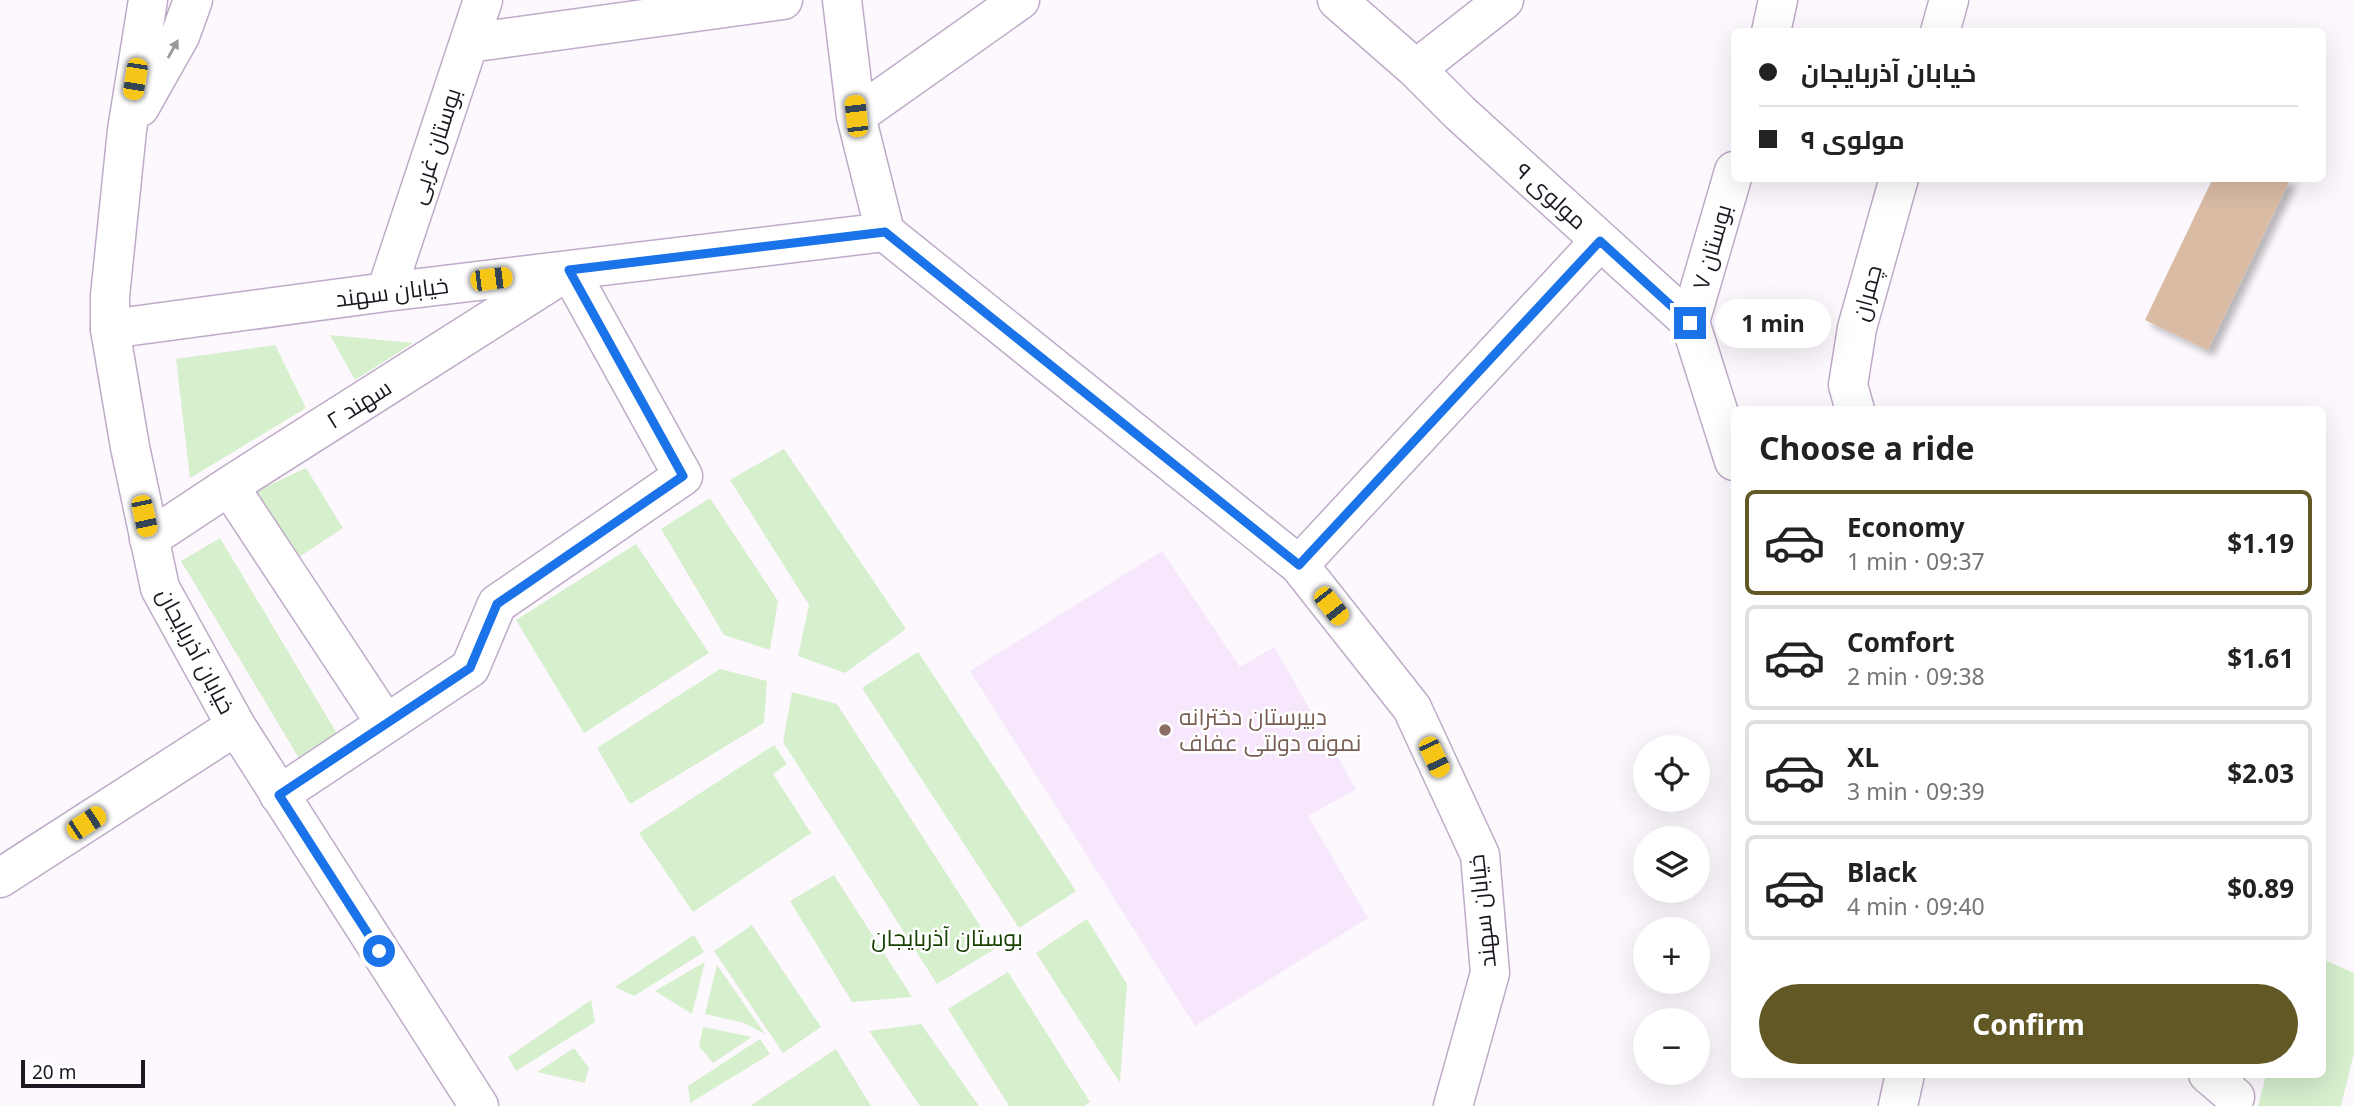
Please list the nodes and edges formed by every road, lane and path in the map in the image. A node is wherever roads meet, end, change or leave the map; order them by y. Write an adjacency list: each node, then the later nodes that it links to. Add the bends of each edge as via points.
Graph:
1 (192, 0): 18 (street, خیابان آذربایجان, one-way to 1, via 180,36)
2 (483, 0): 14 (street, بوستان غربی)
3 (783, 0): 14 (street)
4 (842, 0): 15 (street)
5 (866, 0): 15 (street)
6 (1020, 0): 17 (street)
7 (1338, 0): 16 (street, مولوی ۹)
8 (1504, 0): 16 (street)
9 (1779, 0): 12 (street)
10 (1949, 0): 13 (street)
11 (145, 1): 18 (street, خیابان آذربایجان)
12 (1771, 28)
13 (1941, 28)
14 (469, 43): 24 (street, بوستان غربی)
15 (848, 43): 17 (street)
16 (1416, 69): 22 (street, مولوی ۹)
17 (856, 116): 21 (street)
18 (127, 130): 26 (street, خیابان آذربایجان)
19 (1731, 181): 25 (street, بوستان ۷)
20 (1898, 182): 27 (street, چمران, via 1857,328 1848,385)
21 (885, 232): 23 (street, خیابان سهند); 31 (street, خیابان سهند)
22 (1600, 241): 25 (street, مولوی ۹); 31 (street)
23 (569, 270): 24 (street, خیابان سهند); 29 (street, سهند ۲); 32 (street, via 683,476 497,604 470,668)
24 (386, 292): 26 (street, خیابان سهند)
25 (1690, 323): 28 (street, مولوی ۹)
26 (110, 329): 30 (street, خیابان آذربایجان)
27 (1854, 406)
28 (1731, 452)
29 (229, 486): 30 (street, سهند ۲); 32 (street)
30 (149, 539): 33 (street, خیابان آذربایجان, via 160,588)
31 (1299, 565): 38 (street, خیابان سهند, via 1412,708 1480,855 1490,973)
32 (386, 724): 34 (street)
33 (236, 726): 34 (street, خیابان آذربایجان); 35 (street)
34 (279, 795): 37 (street, خیابان آذربایجان)
35 (0, 878)
36 (1904, 1078): 39 (street)
37 (479, 1106)
38 (1453, 1106)
39 (1898, 1106)

